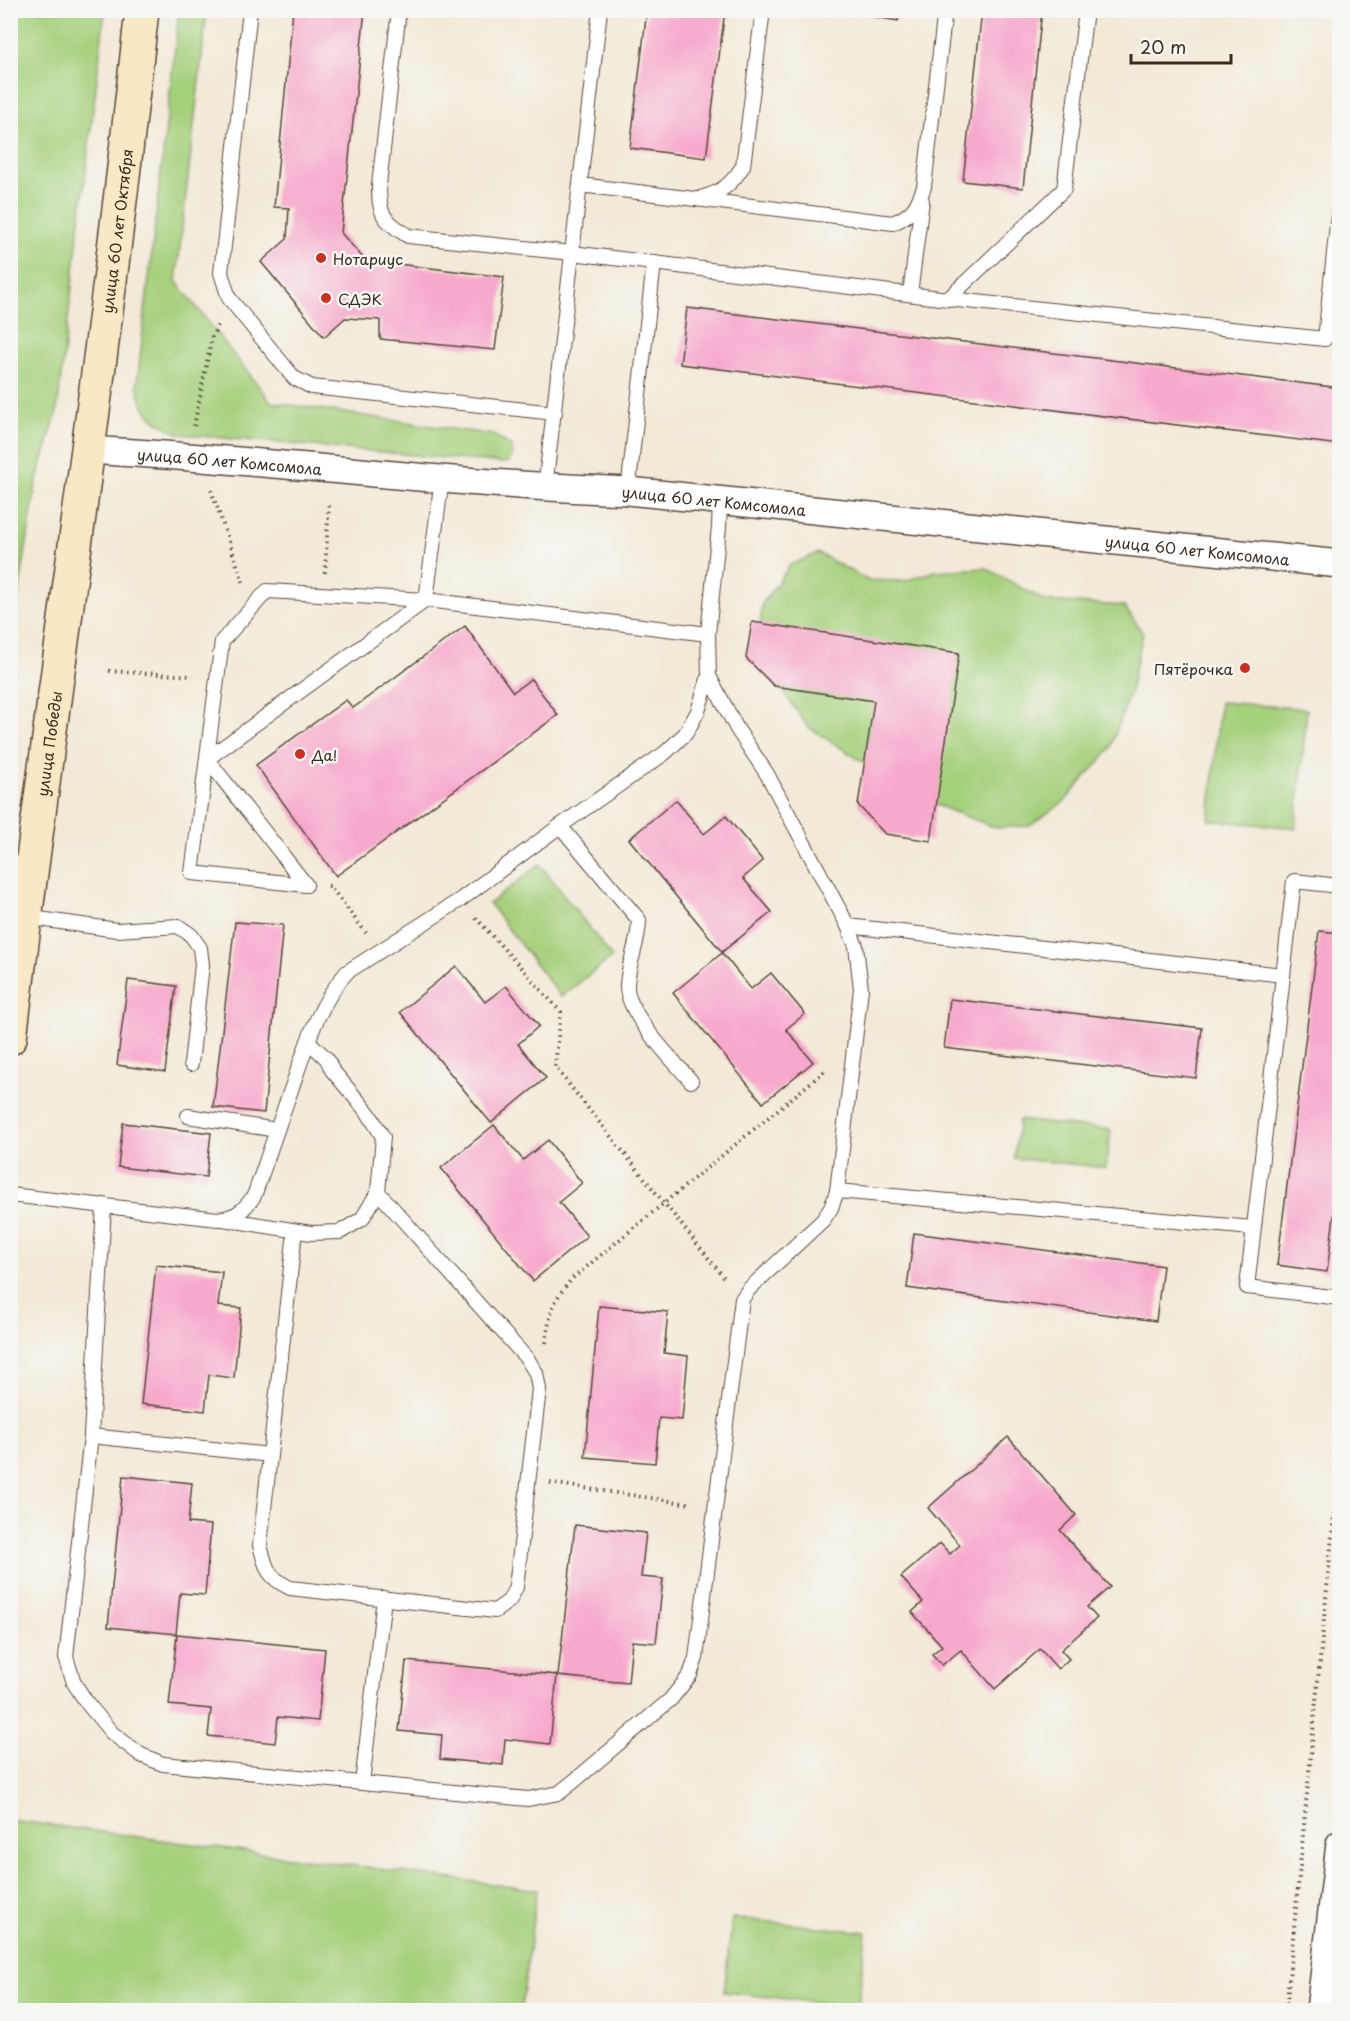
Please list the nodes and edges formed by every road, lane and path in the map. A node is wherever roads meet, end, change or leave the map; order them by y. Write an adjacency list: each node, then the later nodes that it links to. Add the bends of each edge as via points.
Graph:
1 (142, 10): 19 (street, улица 60 лет Октября)
2 (250, 10): 15 (lane, via 221,273)
3 (399, 10): 12 (lane, via 379,185 379,208 389,224 408,236)
4 (600, 10): 8 (lane)
5 (763, 10): 11 (lane, via 743,165 724,188)
6 (945, 10): 9 (lane)
7 (1086, 10): 16 (lane, via 1064,189)
8 (580, 185): 11 (lane); 12 (lane)
9 (924, 187): 11 (lane, via 917,207 893,222); 14 (lane)
10 (1340, 196): 16 (lane, via 1325,339)
11 (695, 199)
12 (572, 254): 13 (lane); 17 (lane)
13 (654, 263): 14 (lane); 23 (lane)
14 (910, 294): 16 (lane)
15 (229, 298): 17 (lane, via 294,378 312,387); 18 (path, via 212,338)
16 (948, 299)
17 (555, 413): 22 (lane)
18 (192, 436)
19 (88, 450): 20 (street, улица 60 лет Комсомола); 39 (street, улица Победы)
20 (442, 478): 22 (street, улица 60 лет Комсомола); 28 (lane)
21 (210, 484): 29 (path)
22 (545, 488): 23 (street, улица 60 лет Комсомола)
23 (628, 491): 24 (street, улица 60 лет Комсомола)
24 (720, 501): 26 (street, улица 60 лет Комсомола); 30 (lane)
25 (329, 502): 27 (path)
26 (1340, 564)
27 (324, 594): 28 (lane); 29 (lane, via 267,591)
28 (426, 600): 30 (lane); 34 (lane)
29 (252, 608): 33 (lane, via 222,640)
30 (708, 634): 32 (lane)
31 (109, 671): 33 (path)
32 (709, 676): 35 (lane, via 686,733 665,753); 40 (lane, via 767,774)
33 (218, 678): 34 (lane)
34 (207, 759): 36 (lane); 36 (lane, via 192,873)
35 (560, 826): 38 (lane); 47 (lane, via 639,920 639,937 627,986 630,1002)
36 (306, 885): 41 (path, via 330,886)
37 (1340, 886): 42 (lane, via 1294,881)
38 (460, 900): 41 (lane); 53 (path, via 561,1012 555,1067)
39 (25, 917): 43 (street, улица Победы); 46 (lane, via 117,930 178,926 191,935 200,948 202,965)
40 (848, 926): 42 (lane); 45 (lane, via 856,946 861,988)
41 (380, 951): 44 (lane, via 347,972 334,986)
42 (1283, 975): 56 (lane)
43 (10, 1038)
44 (308, 1041): 49 (lane); 51 (lane, via 327,1059 383,1137)
45 (854, 1047): 50 (lane); 53 (path)
46 (191, 1064)
47 (691, 1082)
48 (188, 1116): 49 (lane)
49 (277, 1130): 55 (lane, via 254,1196 231,1218)
50 (837, 1191): 56 (lane); 59 (lane, via 823,1220 748,1288)
51 (378, 1192): 57 (lane, via 362,1219 340,1232); 60 (lane, via 528,1360)
52 (10, 1195): 54 (lane)
53 (664, 1203): 59 (path); 60 (path, via 558,1294 550,1315)
54 (104, 1205): 55 (lane); 61 (lane)
55 (218, 1219): 57 (lane)
56 (1253, 1228): 58 (lane, via 1246,1287)
57 (295, 1231): 63 (lane)
58 (1340, 1298)
59 (742, 1299): 65 (lane)
60 (539, 1389): 64 (lane)
61 (91, 1436): 63 (lane); 67 (lane, via 66,1657 74,1683 87,1703 112,1732 141,1755 163,1764)
62 (1340, 1454): 69 (path)
63 (270, 1455): 66 (lane, via 260,1545 265,1564 276,1581 290,1588)
64 (529, 1480): 65 (path); 66 (lane, via 516,1587 509,1601 495,1611)
65 (714, 1507): 67 (lane, via 696,1658 690,1675 671,1699 573,1782 560,1792 528,1798)
66 (384, 1598): 67 (lane)
67 (362, 1783)
68 (1340, 1844): 70 (street)
69 (1286, 2010)
70 (1320, 2010)

